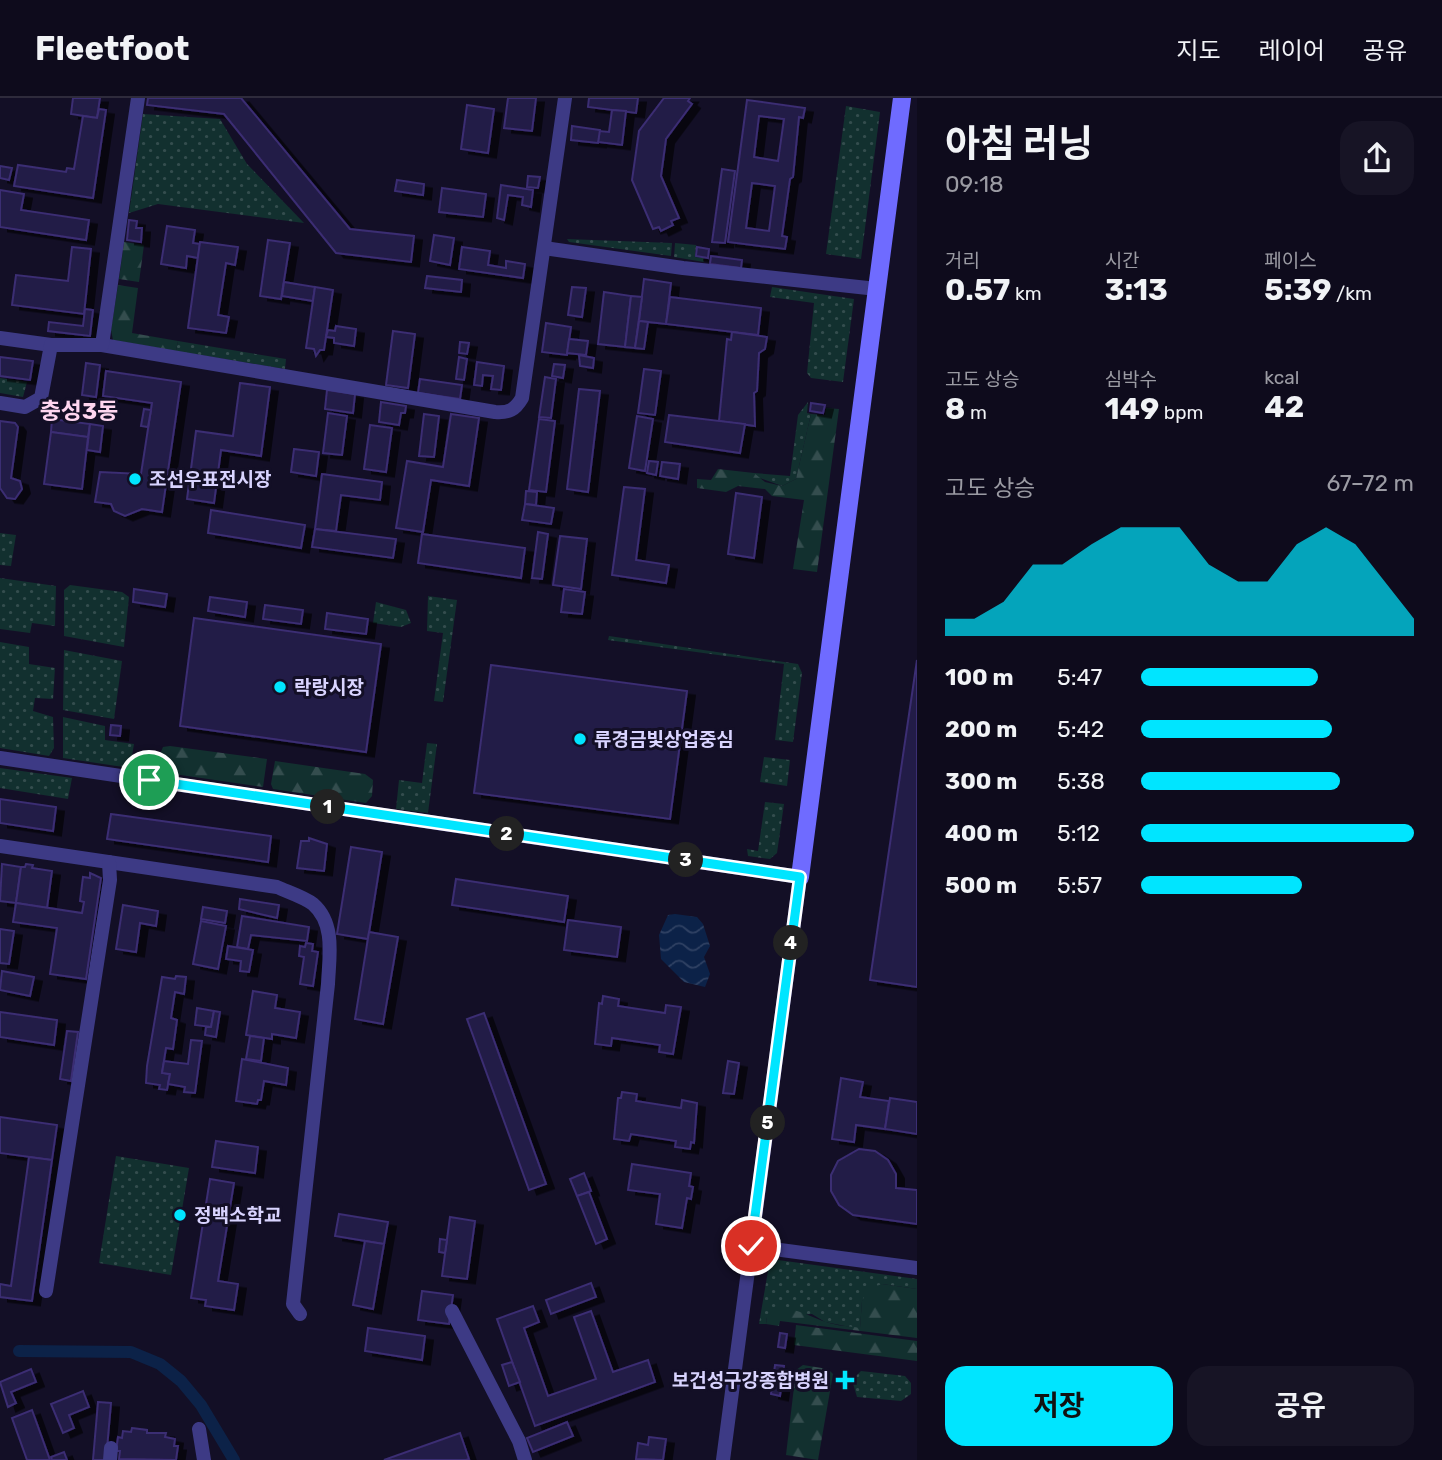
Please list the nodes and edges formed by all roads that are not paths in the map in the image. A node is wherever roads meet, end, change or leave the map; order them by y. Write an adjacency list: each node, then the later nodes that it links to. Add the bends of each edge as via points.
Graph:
1 (138, 98): 8 (street)
2 (565, 98): 4 (street)
3 (902, 98): 5 (main road)
4 (544, 247): 5 (street); 8 (street, via 522,398 516,408 506,412)
5 (877, 289): 13 (main road)
6 (0, 338): 7 (street)
7 (51, 345): 8 (street); 9 (street, via 41,397 25,407)
8 (102, 345)
9 (0, 403)
10 (0, 758): 13 (street)
11 (0, 846): 12 (street)
12 (109, 862): 16 (street, via 110,880); 18 (street, via 277,887 312,904 326,922 328,984 293,1304)
13 (800, 877): 14 (street)
14 (751, 1246): 15 (street); 22 (street)
15 (917, 1268)
16 (46, 1291)
17 (452, 1311): 21 (street)
18 (300, 1314)
19 (200, 1429): 20 (street)
20 (204, 1460)
21 (525, 1460)
22 (723, 1460)

